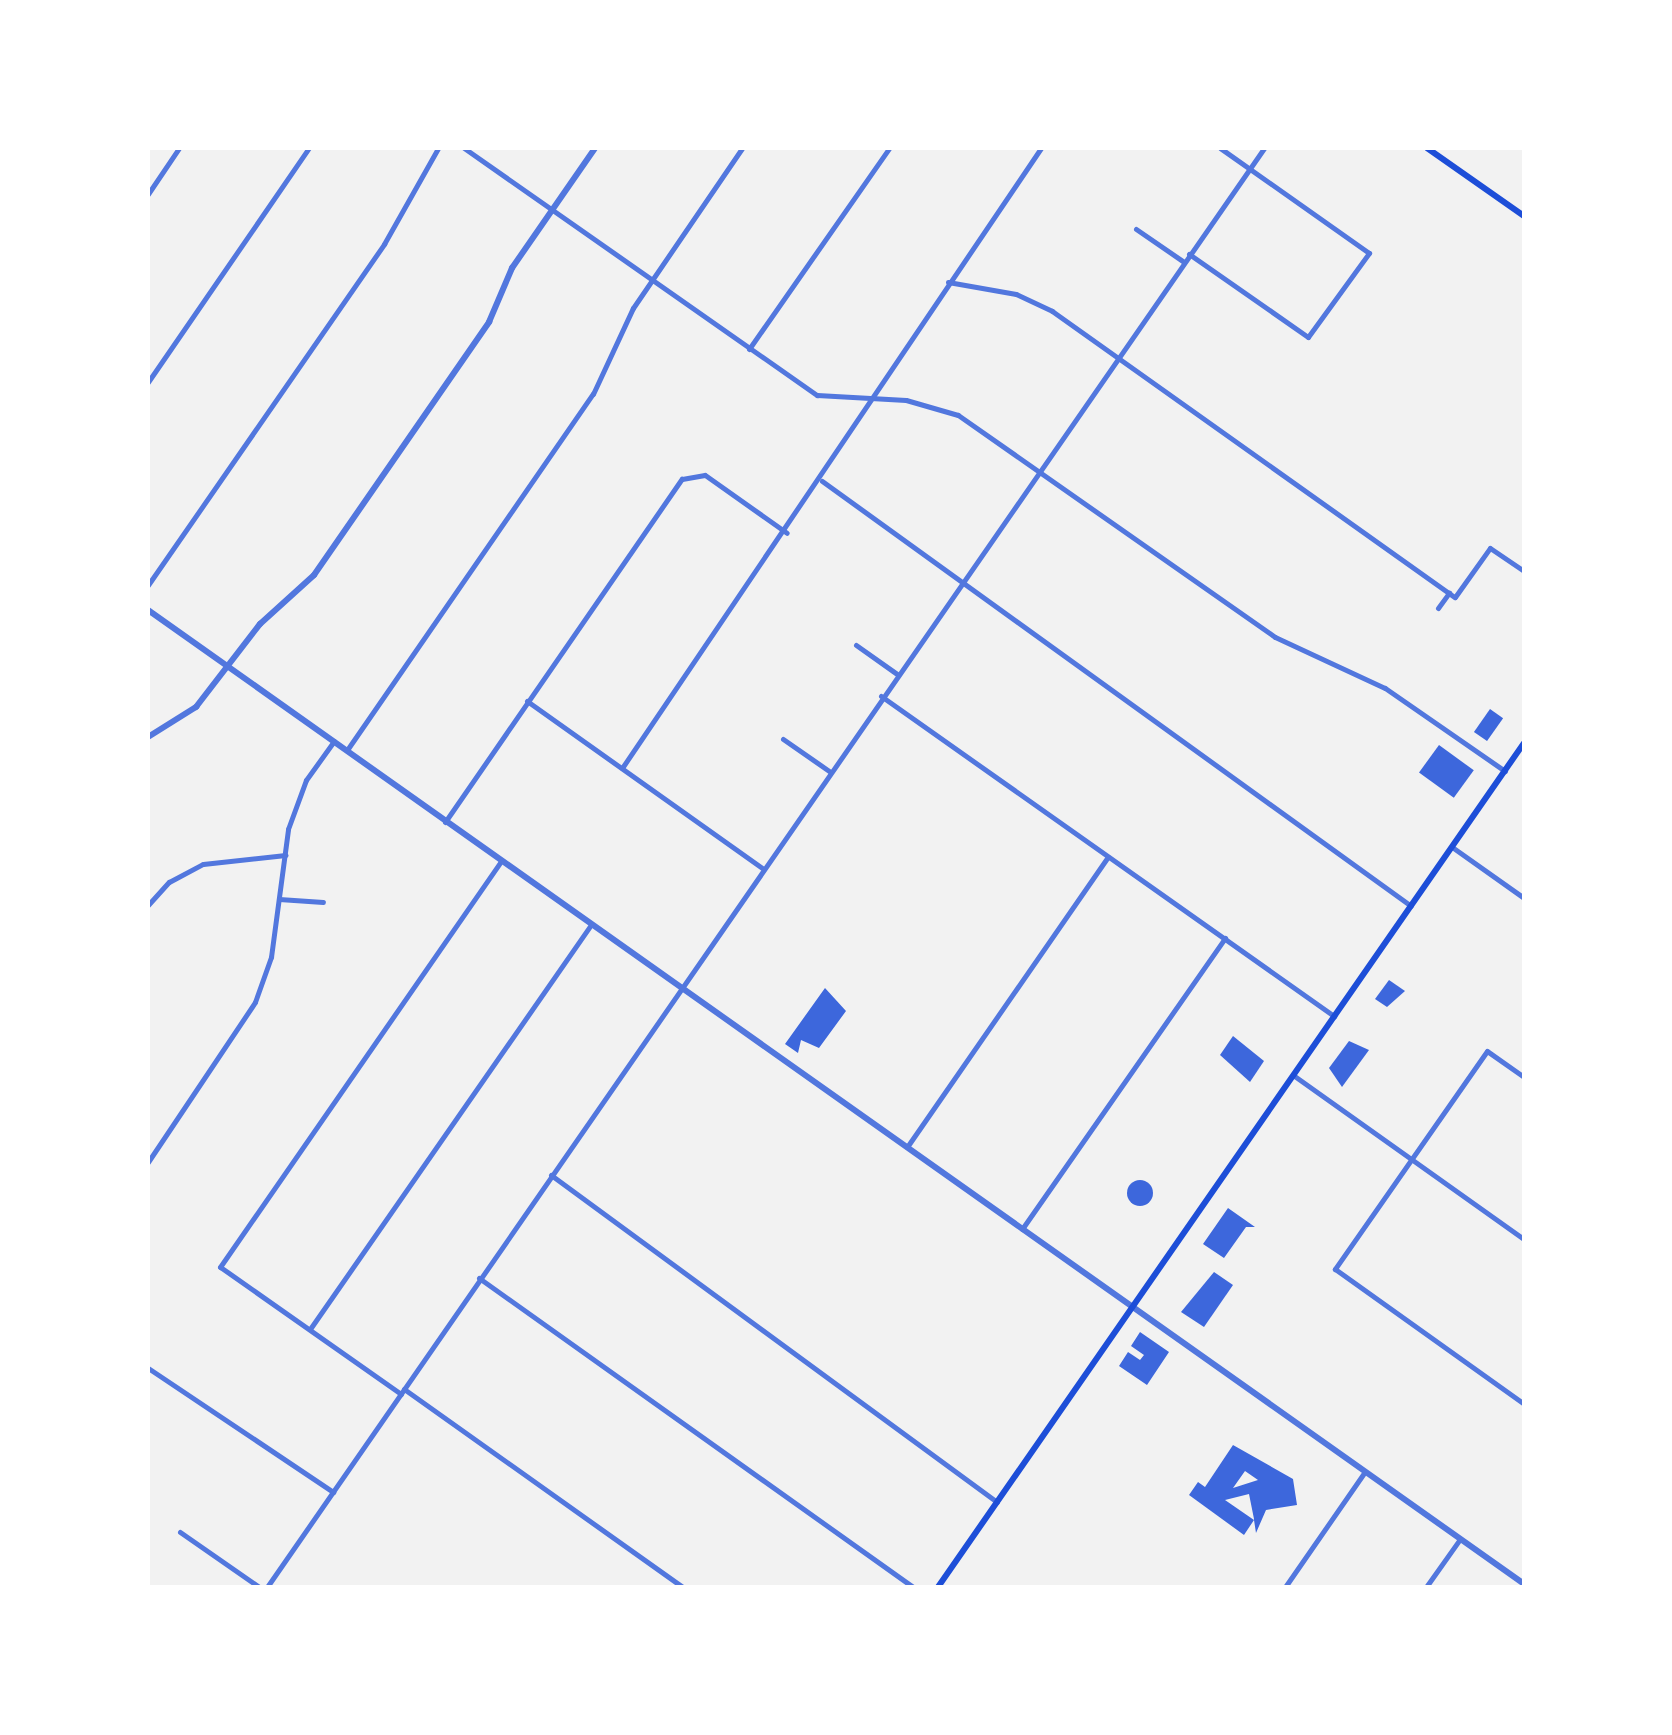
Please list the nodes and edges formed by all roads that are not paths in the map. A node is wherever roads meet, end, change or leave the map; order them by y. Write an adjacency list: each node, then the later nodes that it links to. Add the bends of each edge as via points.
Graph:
1 (179, 148): 13 (street)
2 (309, 148): 23 (street)
3 (438, 148): 30 (street, via 384,244)
4 (464, 148): 14 (street)
5 (595, 148): 14 (street)
6 (742, 148): 19 (street)
7 (889, 148): 21 (street)
8 (1041, 148): 20 (street)
9 (1220, 148): 12 (street)
10 (1264, 148): 12 (street)
11 (1427, 148): 15 (main road)
12 (1249, 168): 17 (street); 17 (street, via 1369,253 1308,337)
13 (148, 194)
14 (552, 209): 19 (street); 35 (street, via 512,268 489,322 314,575 260,624)
15 (1524, 216)
16 (1136, 229): 18 (street)
17 (1189, 254): 18 (street)
18 (1184, 262): 22 (street)
19 (650, 280): 21 (street); 43 (street, via 593,394)
20 (948, 282): 22 (street, via 1035,301); 24 (street)
21 (749, 349): 24 (street, via 817,395)
22 (1118, 357): 25 (street); 31 (street)
23 (148, 382)
24 (866, 401): 25 (street, via 906,400 958,415); 26 (street)
25 (1039, 471): 29 (street); 46 (street, via 1275,637 1385,688)
26 (822, 481): 27 (street); 29 (street)
27 (787, 533): 38 (street, via 705,475 686,475); 44 (street)
28 (1524, 571): 31 (street, via 1490,548 1455,597)
29 (963, 580): 36 (street); 57 (street, via 1060,659)
30 (148, 585)
31 (1449, 593): 32 (street)
32 (1438, 608)
33 (148, 610): 35 (street)
34 (856, 645): 36 (street)
35 (228, 666): 39 (street, via 196,707); 41 (street)
36 (897, 674): 37 (street)
37 (881, 696): 45 (street); 50 (street)
38 (527, 701): 44 (street); 47 (street)
39 (148, 737)
40 (783, 739): 45 (street)
41 (334, 741): 43 (street); 49 (street, via 296,804)
42 (1524, 743): 46 (main road)
43 (347, 750): 47 (street)
44 (622, 768): 52 (street)
45 (829, 771): 52 (street)
46 (1505, 771): 48 (main road)
47 (445, 822): 51 (street)
48 (1452, 847): 53 (street); 57 (main road)
49 (286, 855): 54 (street); 56 (street, via 212,861 169,882)
50 (1108, 857): 59 (street); 64 (street)
51 (501, 861): 58 (street); 72 (street, via 220,1267)
52 (762, 868): 60 (street)
53 (1524, 898)
54 (279, 899): 55 (street); 66 (street, via 255,1002)
55 (323, 902)
56 (148, 905)
57 (1411, 906): 61 (main road)
58 (591, 924): 60 (street); 72 (street)
59 (1225, 938): 61 (street); 68 (street)
60 (680, 987): 64 (street); 67 (street)
61 (1334, 1016): 62 (main road)
62 (1292, 1075): 65 (street); 71 (main road)
63 (1524, 1077): 65 (street, via 1487,1051)
64 (907, 1147): 68 (street)
65 (1412, 1159): 69 (street); 75 (street, via 1335,1269)
66 (148, 1162)
67 (551, 1175): 70 (street); 78 (street)
68 (1021, 1230): 71 (street)
69 (1524, 1239)
70 (479, 1278): 74 (street); 85 (street)
71 (1132, 1309): 76 (street); 78 (main road)
72 (310, 1329): 74 (street)
73 (148, 1368): 77 (street)
74 (402, 1392): 77 (street); 84 (street)
75 (1524, 1404)
76 (1364, 1473): 80 (street); 87 (street)
77 (333, 1492): 83 (street)
78 (997, 1502): 86 (main road)
79 (180, 1532): 82 (street)
80 (1461, 1538): 81 (street); 88 (street)
81 (1524, 1584)
82 (259, 1587)
83 (267, 1587)
84 (683, 1587)
85 (913, 1587)
86 (938, 1587)
87 (1285, 1587)
88 (1426, 1587)

